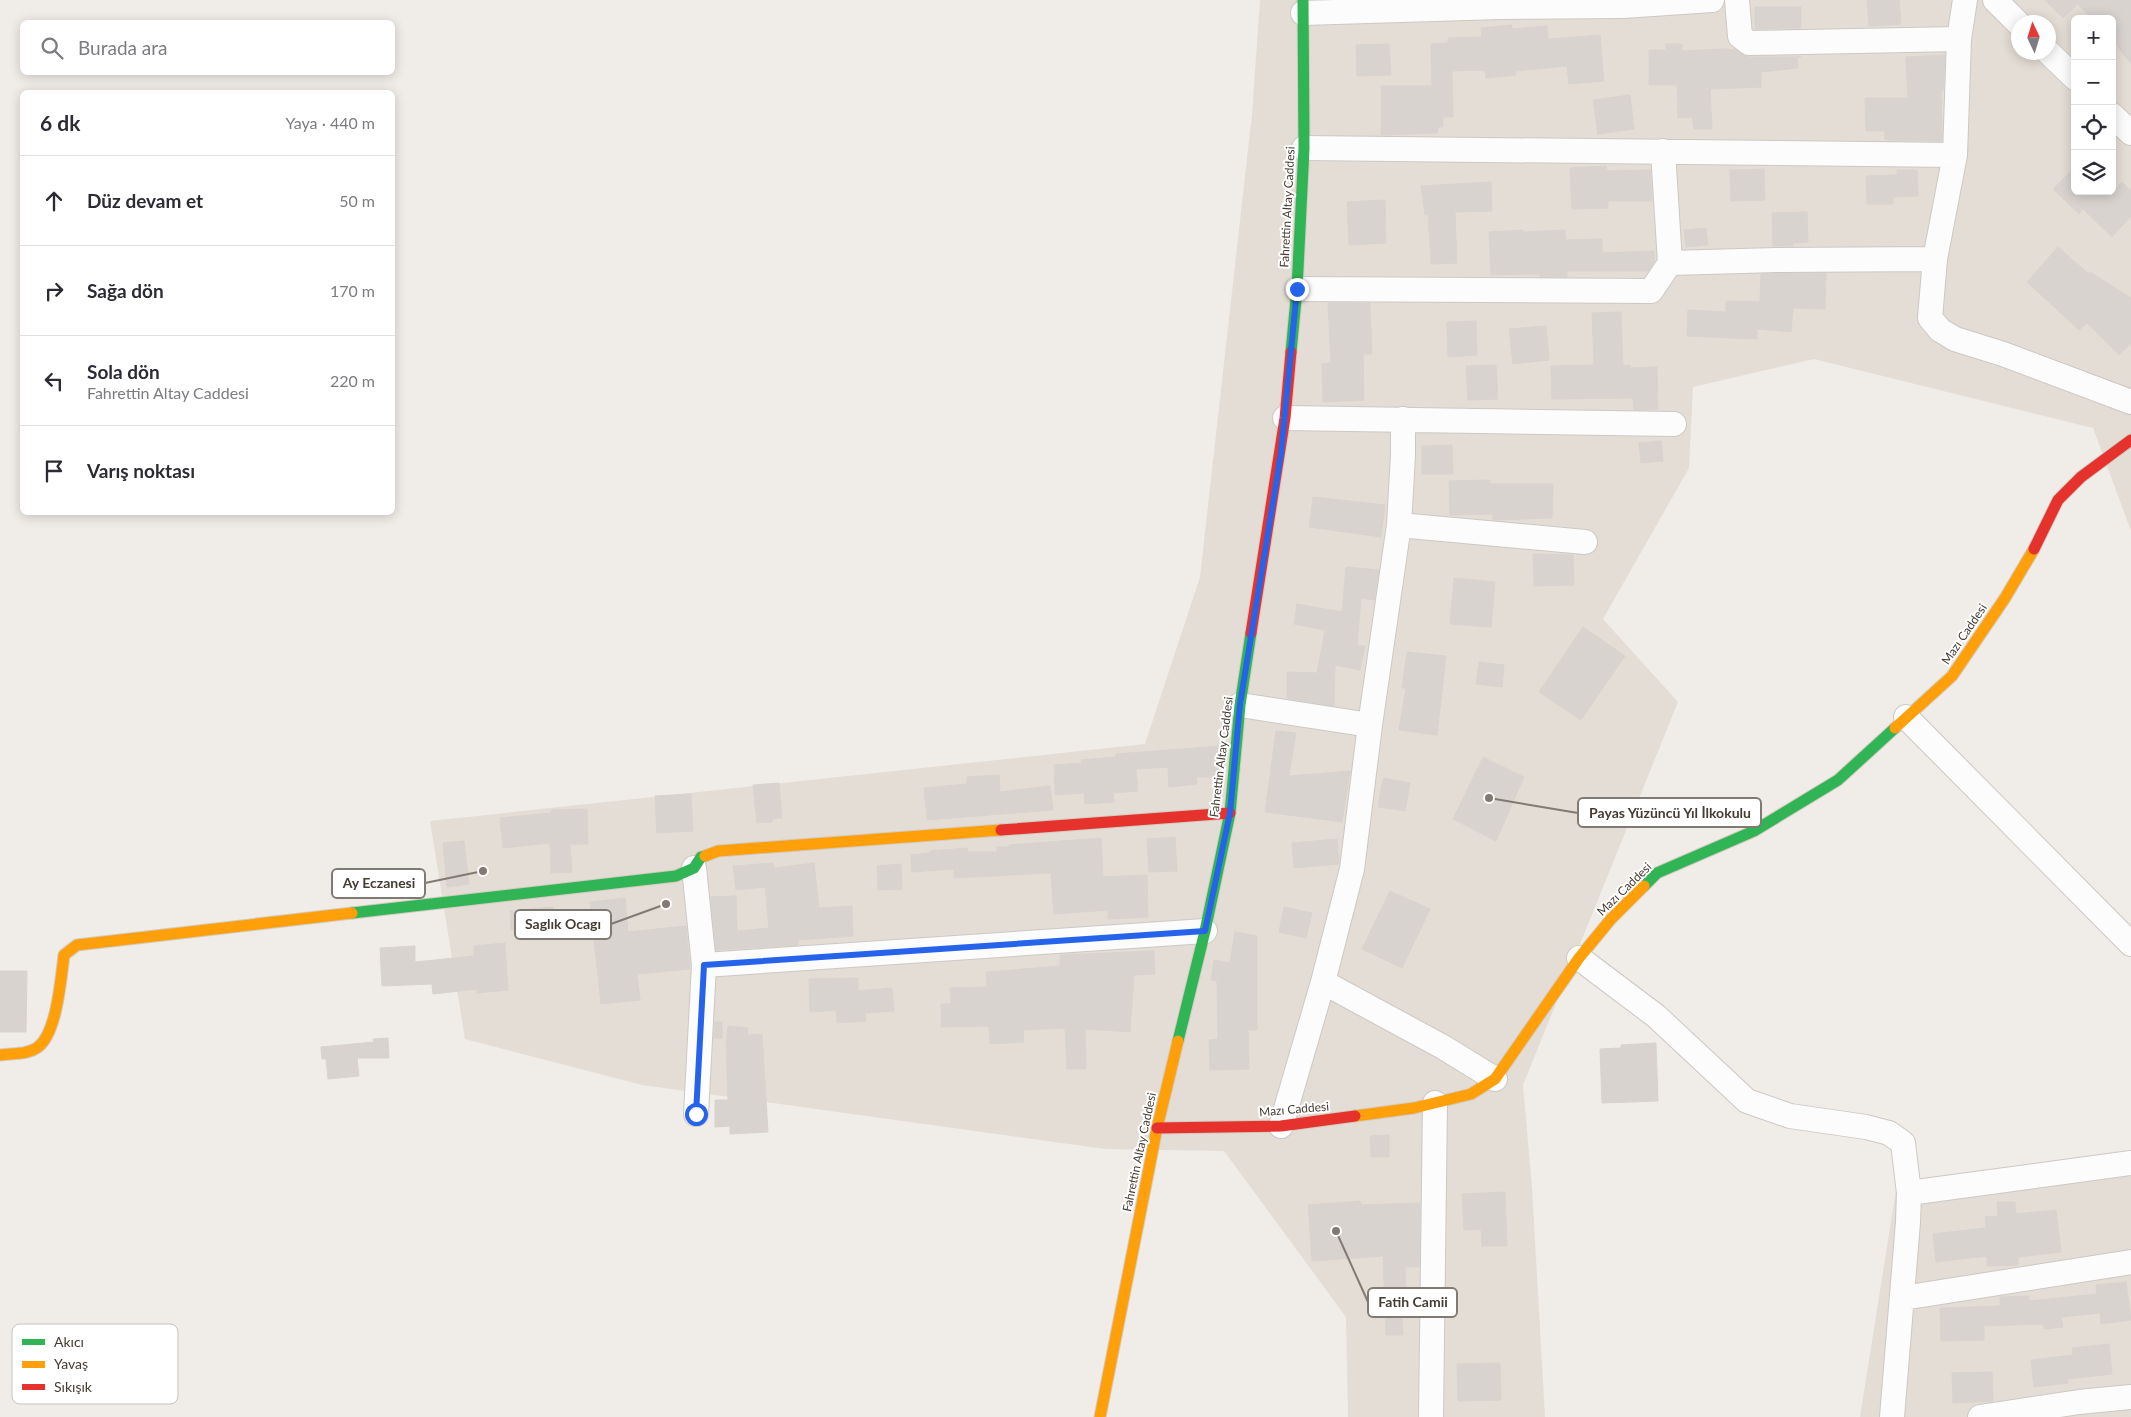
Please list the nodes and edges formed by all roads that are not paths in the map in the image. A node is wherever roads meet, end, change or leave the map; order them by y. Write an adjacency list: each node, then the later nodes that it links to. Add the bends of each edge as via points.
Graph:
1 (1712, 0): 5 (street, via 1623,6)
2 (1737, 0): 7 (street, via 1740,36 1749,43)
3 (1966, 0): 7 (street)
4 (1995, 0): 6 (street)
5 (1303, 7): 12 (street, Fahrettin Altay Caddesi)
6 (2011, 16)
7 (1958, 40): 14 (street)
8 (2056, 60): 9 (street)
9 (2071, 74)
10 (2116, 119): 11 (street)
11 (2131, 133)
12 (1304, 148): 13 (street); 17 (street, Fahrettin Altay Caddesi)
13 (1663, 151): 14 (street); 16 (street)
14 (1955, 155): 15 (street)
15 (1935, 259): 16 (street); 18 (street, via 1930,318 1940,330 1955,339)
16 (1670, 263): 17 (street, via 1651,291)
17 (1297, 289): 19 (street, Fahrettin Altay Caddesi)
18 (2131, 402)
19 (1285, 418): 20 (street); 25 (street, Fahrettin Altay Caddesi)
20 (1403, 419): 21 (street); 23 (street)
21 (1674, 424)
22 (2131, 440): 26 (street, Mazı Caddesi, via 2081,477 2058,500 2038,543 2005,598 1952,676)
23 (1399, 525): 24 (street); 27 (street)
24 (1585, 542)
25 (1240, 704): 27 (street); 28 (street, Fahrettin Altay Caddesi)
26 (1906, 717): 31 (street); 32 (street, Mazı Caddesi, via 1838,780 1754,831 1657,873 1611,919)
27 (1370, 725): 34 (street, via 1352,869)
28 (1230, 813): 29 (street, via 718,851 701,856); 30 (street, Fahrettin Altay Caddesi)
29 (694, 868): 33 (street); 35 (street, via 676,876 77,946 64,955 48,1030 39,1046 28,1052)
30 (1205, 931): 33 (street); 40 (street, Fahrettin Altay Caddesi)
31 (2131, 944)
32 (1579, 958): 36 (street, Mazı Caddesi); 42 (street, via 1656,1016 1746,1101 1790,1116 1889,1133 1903,1143)
33 (704, 965): 38 (street)
34 (1322, 982): 36 (street); 39 (street)
35 (0, 1055)
36 (1495, 1079): 37 (street, Mazı Caddesi, via 1471,1094)
37 (1434, 1103): 39 (street, Mazı Caddesi); 47 (street)
38 (696, 1114)
39 (1281, 1126): 40 (street, Mazı Caddesi)
40 (1157, 1128): 46 (street, Fahrettin Altay Caddesi)
41 (2131, 1163): 42 (street)
42 (1909, 1192): 44 (street)
43 (2131, 1262): 44 (street)
44 (1903, 1298): 48 (street)
45 (2131, 1397): 49 (street)
46 (1100, 1417)
47 (1431, 1417)
48 (1892, 1417)
49 (1980, 1417)

